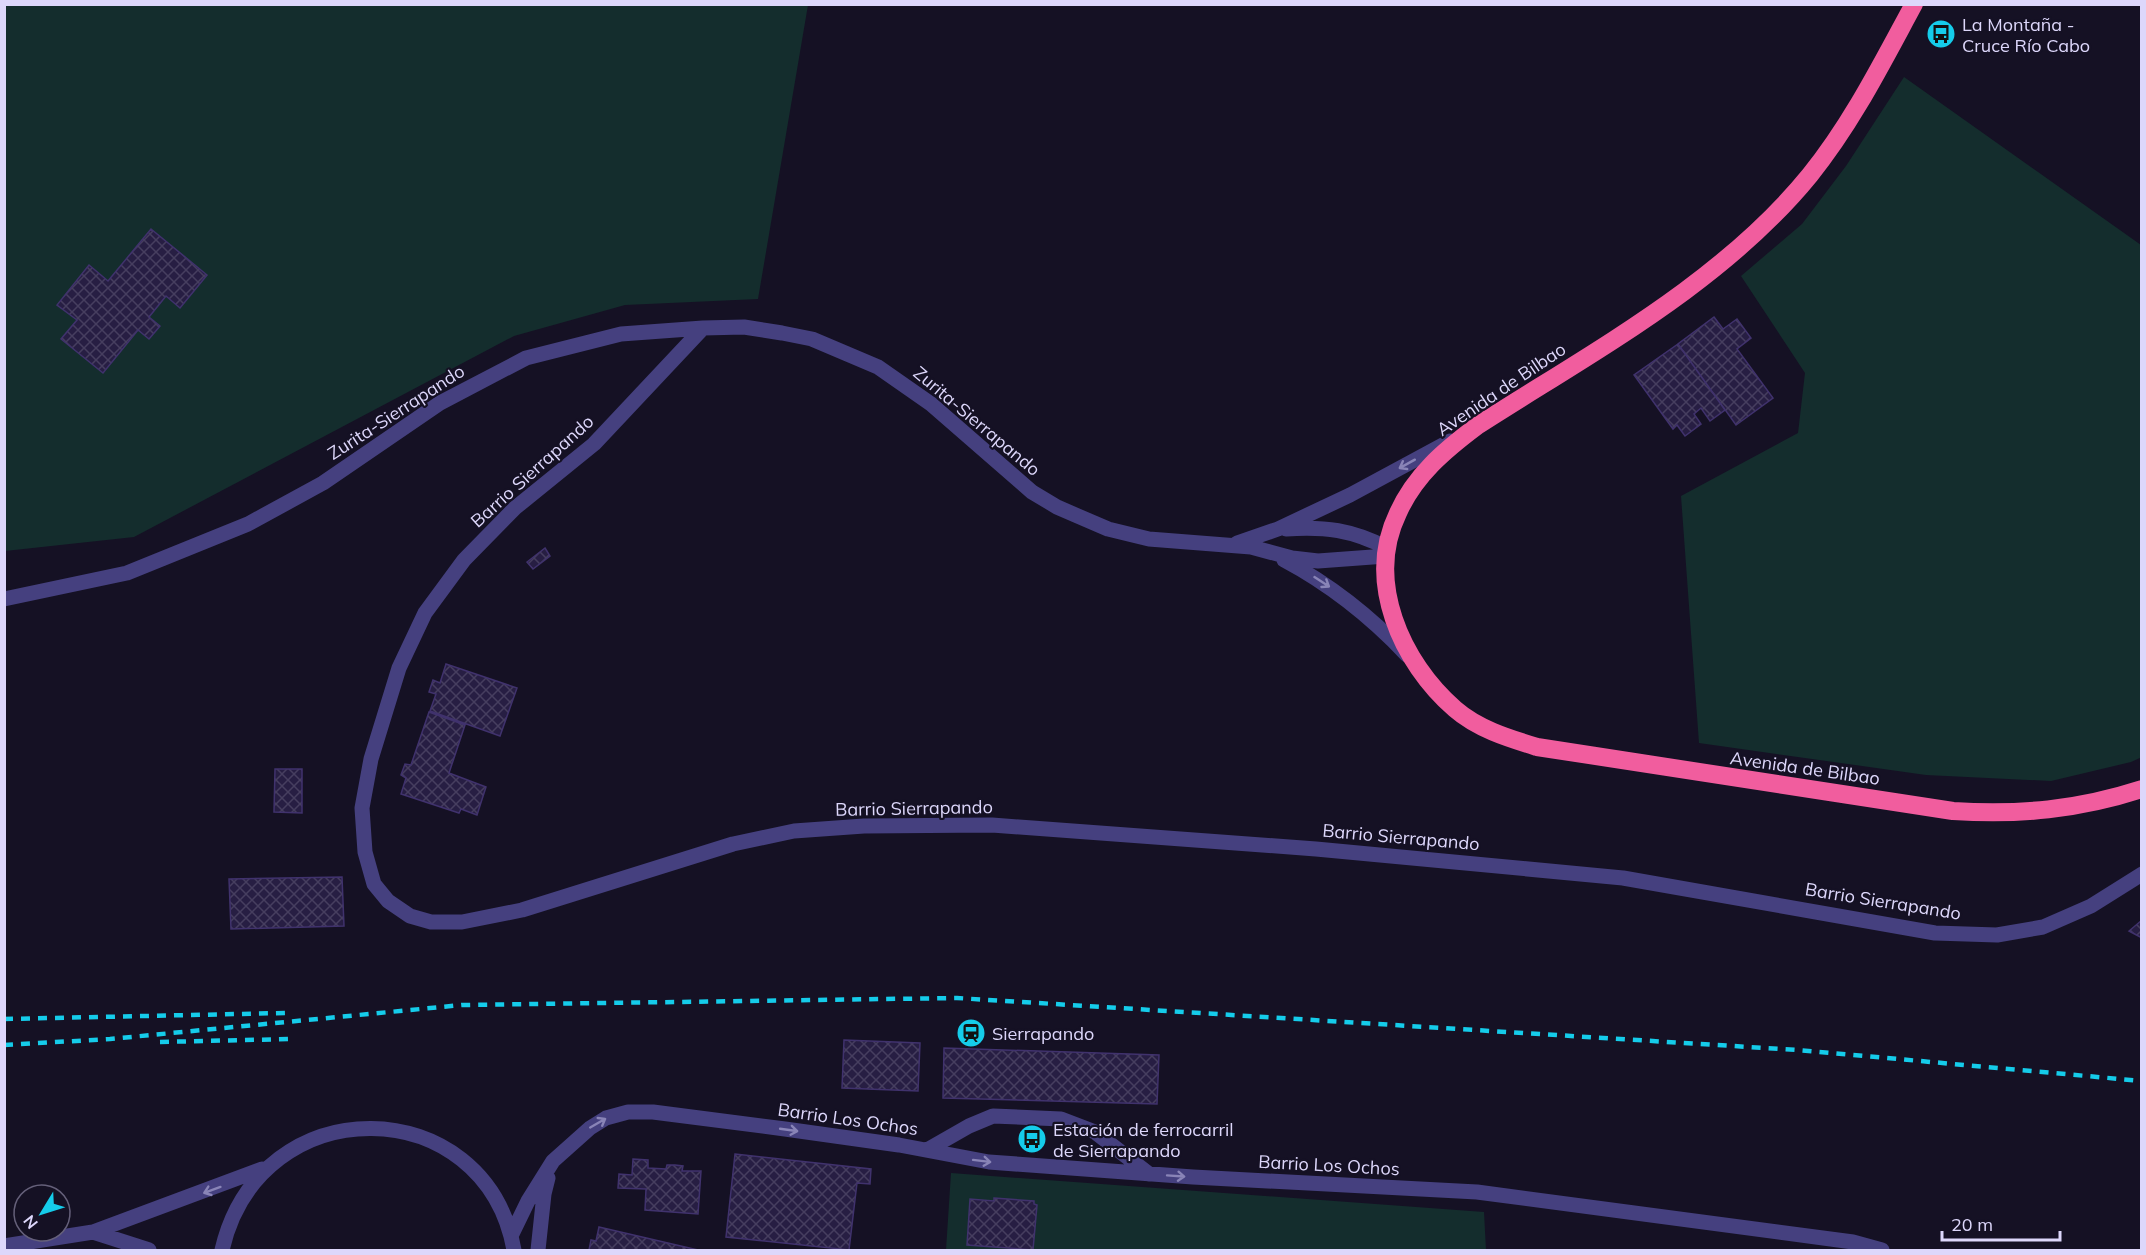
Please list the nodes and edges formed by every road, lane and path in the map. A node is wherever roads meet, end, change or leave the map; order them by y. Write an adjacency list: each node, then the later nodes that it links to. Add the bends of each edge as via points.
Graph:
1 (1914, 4): 3 (highway, Avenida de Bilbao, via 1833,145 1809,177 1746,242 1672,299)
2 (703, 328): 5 (street, Zurita-Sierrapando, via 744,327 812,339 878,367 931,404 1032,492 1087,521 1149,539); 8 (street, Zurita-Sierrapando, via 621,334 526,358 440,403 323,483 248,524 128,573); 11 (street, Barrio Sierrapando, via 594,444 515,508 464,560 425,613 399,669 371,759 362,808 365,852 374,884 388,901 410,916 431,922 462,922 522,910 733,844 794,831 864,826 992,825 1316,849 1623,878 1935,933 1997,935 2043,927 2091,906)
3 (1477, 426): 4 (street, one-way to 4); 7 (highway, Avenida de Bilbao, via 1430,465 1411,489 1391,530)
4 (1278, 529): 5 (street); 7 (street, via 1330,528 1366,537)
5 (1231, 544): 6 (street, Zurita-Sierrapando)
6 (1251, 547): 7 (street, via 1318,561); 9 (street, one-way to 9, via 1298,567 1331,588 1376,623)
7 (1387, 552): 9 (highway, Avenida de Bilbao, via 1388,600 1394,623)
8 (4, 599)
9 (1418, 666): 10 (highway, Avenida de Bilbao, via 1455,709 1492,732 1537,747 1584,755 1981,813 2046,811 2112,799)
10 (2142, 789)
11 (2142, 874)
12 (927, 1150): 13 (street, Barrio Los Ochos, one-way to 12, via 590,1128 606,1118 628,1112 653,1112); 15 (street, Barrio Los Ochos, one-way to 15, via 989,1162); 15 (street, via 993,1116 1062,1119 1095,1132)
13 (554, 1161): 17 (street, Barrio Los Ochos, via 528,1201); 21 (street, via 544,1194)
14 (266, 1168): 16 (street, one-way to 16); 17 (street, via 296,1147 326,1134 359,1128 393,1130 425,1139 471,1170 498,1205); 20 (street, via 243,1195)
15 (1149, 1174): 22 (street, Barrio Los Ochos, one-way to 22, via 1477,1192 1842,1240)
16 (93, 1232): 18 (street); 19 (street)
17 (512, 1244)
18 (4, 1246)
19 (149, 1251)
20 (222, 1251)
21 (538, 1251)
22 (1882, 1251)

